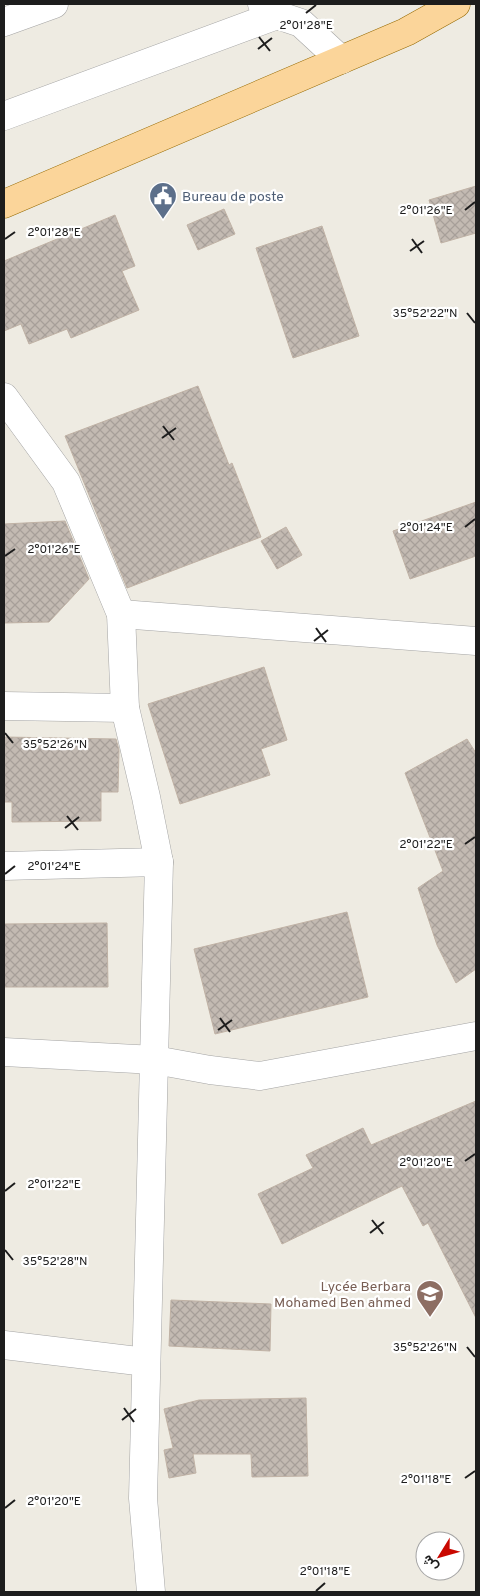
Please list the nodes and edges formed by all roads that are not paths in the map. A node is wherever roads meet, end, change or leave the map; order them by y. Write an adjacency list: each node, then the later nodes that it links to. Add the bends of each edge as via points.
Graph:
1 (54, 4): 4 (street)
2 (456, 4): 5 (main road, via 406,32)
3 (269, 9): 5 (street, via 301,22); 6 (street)
4 (4, 22)
5 (340, 60): 7 (main road)
6 (4, 116)
7 (4, 204)
8 (4, 396): 9 (street, via 66,482)
9 (121, 614): 10 (street); 12 (street)
10 (476, 641)
11 (4, 706): 12 (street)
12 (125, 708): 13 (street)
13 (159, 862): 14 (street); 17 (street)
14 (4, 866)
15 (476, 1036): 17 (street, via 260,1076)
16 (4, 1052): 17 (street)
17 (155, 1060): 19 (street)
18 (4, 1345): 19 (street)
19 (146, 1362): 20 (street, via 142,1498)
20 (150, 1592)

